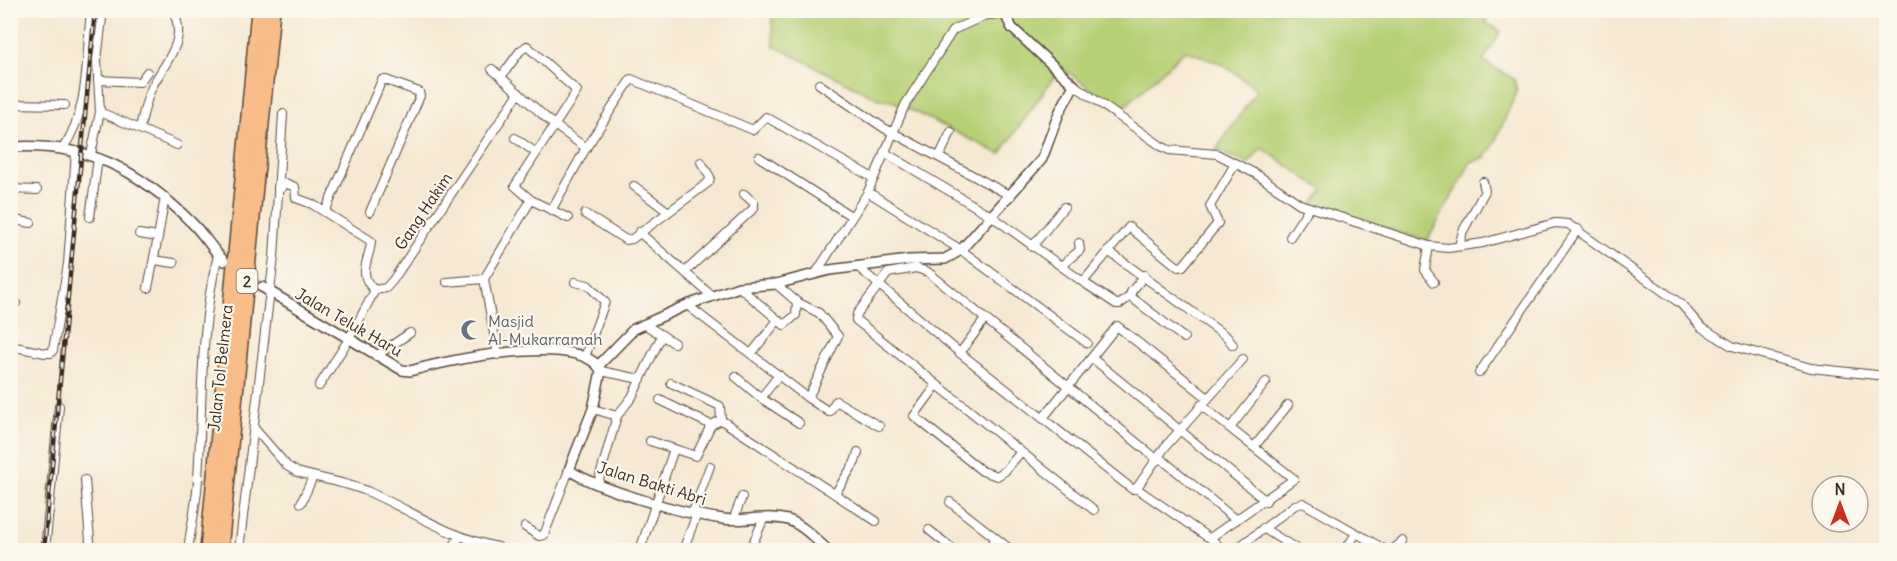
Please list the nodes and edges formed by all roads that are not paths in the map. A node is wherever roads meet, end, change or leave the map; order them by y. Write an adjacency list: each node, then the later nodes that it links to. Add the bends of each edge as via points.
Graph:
1 (91, 10): 25 (street, via 82,102 76,130)
2 (103, 10): 10 (street)
3 (172, 10): 19 (street, via 178,44 152,88)
4 (260, 10): 175 (highway, Jalan Tol Belmera / 2)
5 (272, 10): 176 (highway, Jalan Tol Belmera / 2)
6 (1007, 12): 12 (street, via 1012,28); 20 (street, via 986,15 952,30)
7 (492, 69): 9 (street)
8 (147, 72): 10 (street, via 140,82)
9 (501, 77): 13 (street); 18 (street, via 523,47 531,47 577,91)
10 (98, 80): 16 (street)
11 (819, 84): 20 (street)
12 (1074, 85): 34 (street, via 1161,147 1213,153); 43 (street, via 1042,159)
13 (519, 93): 18 (street); 88 (street, Gang Hakim, via 393,280 386,288)
14 (10, 104): 15 (street)
15 (65, 105)
16 (100, 112): 19 (street); 30 (street)
17 (283, 114): 38 (street)
18 (553, 124): 26 (street); 28 (street)
19 (140, 128): 23 (street)
20 (892, 131): 29 (street); 32 (street)
21 (951, 132): 32 (street)
22 (515, 138): 28 (street)
23 (177, 145)
24 (10, 147): 25 (street)
25 (63, 148): 27 (street)
26 (586, 148): 35 (street, via 628,82 635,79 753,130 766,117); 48 (street)
27 (76, 152): 30 (street); 103 (street, via 68,264 53,350 45,353)
28 (535, 152): 45 (street, via 515,186)
29 (884, 153): 35 (street); 55 (street)
30 (94, 156): 44 (street, via 125,169); 54 (street)
31 (759, 157): 53 (street)
32 (939, 157): 43 (street)
33 (701, 162): 49 (street, via 710,180)
34 (1235, 164): 47 (street); 69 (street, via 1210,206 1218,223 1183,266 1178,267 1132,228 1126,228)
35 (873, 178): 41 (street)
36 (1483, 182): 66 (street, via 1485,191)
37 (634, 186): 49 (street)
38 (278, 188): 50 (street, via 285,183 295,187 296,198); 87 (street)
39 (10, 189): 40 (street)
40 (37, 190)
41 (868, 192): 53 (street); 68 (street)
42 (744, 194): 75 (street, via 754,208)
43 (1011, 196): 55 (street)
44 (165, 197): 62 (street); 70 (street, via 193,223)
45 (531, 200): 48 (street); 78 (street)
46 (1064, 207): 67 (street)
47 (1309, 208): 63 (street); 65 (street)
48 (552, 210): 56 (street)
49 (668, 211): 60 (street)
50 (325, 212): 51 (street, via 382,80 386,80 420,96); 88 (street, via 371,241 365,259 366,275)
51 (370, 212)
52 (585, 214): 60 (street, via 626,240)
53 (851, 216): 76 (street)
54 (90, 217)
55 (993, 217): 67 (street); 68 (street)
56 (568, 218)
57 (10, 219): 58 (street)
58 (31, 223)
59 (1578, 229): 66 (street, via 1555,223); 112 (street); 114 (street, via 1681,304 1701,327 1732,346 1811,369)
60 (639, 232): 75 (street)
61 (139, 234): 62 (street)
62 (158, 237): 71 (street)
63 (1290, 237)
64 (1078, 243): 73 (street, via 1080,250)
65 (1428, 246): 66 (street); 82 (street, via 1425,270)
66 (1459, 246)
67 (1032, 247): 73 (street)
68 (961, 250): 74 (street, via 945,259); 101 (street)
69 (1108, 251): 77 (street); 81 (street)
70 (221, 258): 174 (street, via 209,300 198,480)
71 (154, 260): 72 (street); 86 (street)
72 (174, 263)
73 (1061, 266): 81 (street)
74 (859, 268): 76 (street); 84 (street)
75 (686, 271): 89 (street)
76 (816, 273): 83 (street)
77 (1145, 275): 90 (street); 102 (street)
78 (484, 279): 79 (street); 106 (street)
79 (447, 282)
80 (575, 282): 108 (street, via 588,285 605,302)
81 (1083, 282): 90 (street, via 1116,304)
82 (1434, 282)
83 (776, 284): 85 (street); 91 (street)
84 (877, 285): 93 (street, via 891,271 923,270); 104 (street); 120 (street, via 856,320)
85 (739, 287): 89 (street); 94 (street)
86 (148, 288)
87 (266, 289): 99 (street, Jalan Teluk Haru); 136 (street)
88 (375, 290): 99 (street, Gang Hakim)
89 (712, 296): 92 (street)
90 (1130, 296): 98 (street)
91 (797, 302): 94 (street, via 797,312 787,324); 123 (street, via 819,313 838,336)
92 (687, 305): 95 (street); 105 (street)
93 (985, 319): 104 (street); 121 (street)
94 (778, 320): 105 (street)
95 (644, 324): 97 (street); 111 (street, via 626,336)
96 (410, 333): 107 (street)
97 (662, 335): 100 (street); 116 (street)
98 (1184, 338)
99 (349, 339): 107 (street, Jalan Teluk Haru); 119 (street, Gang Hakim)
100 (674, 343)
101 (1087, 343)
102 (1233, 345)
103 (10, 346)
104 (960, 353): 131 (street)
105 (751, 354): 113 (street)
106 (498, 355): 107 (street, Jalan Teluk Haru, via 459,357 410,371); 108 (street, Jalan Teluk Haru, via 551,349)
107 (376, 356)
108 (585, 357): 111 (street, Jalan Teluk Haru)
109 (1092, 358): 121 (street); 124 (street, via 1117,326); 138 (street)
110 (1243, 359): 124 (street)
111 (600, 368): 116 (street); 129 (street)
112 (1479, 373)
113 (779, 375): 122 (street); 123 (street)
114 (1887, 376)
115 (736, 377): 122 (street)
116 (640, 379): 130 (street, via 624,411)
117 (1266, 382): 137 (street)
118 (672, 383): 132 (street, via 720,406)
119 (319, 386)
120 (936, 386): 143 (street); 143 (street, via 914,416 982,471 997,476)
121 (1068, 387): 131 (street); 144 (street)
122 (761, 398): 133 (street)
123 (808, 398): 135 (street, via 829,412 836,400)
124 (1208, 398): 126 (street)
125 (660, 400): 134 (street)
126 (1202, 405): 137 (street); 138 (street)
127 (1288, 405): 140 (street)
128 (59, 406): 172 (street)
129 (593, 409): 130 (street); 146 (street)
130 (617, 416): 149 (street)
131 (1043, 418): 150 (street, via 1124,486)
132 (722, 420): 134 (street); 151 (street)
133 (799, 423)
134 (711, 425): 141 (street, via 698,454)
135 (879, 426)
136 (254, 428): 147 (street, via 287,466); 177 (street)
137 (1230, 428): 140 (street)
138 (1182, 430): 144 (street); 153 (street)
139 (650, 441): 141 (street)
140 (1254, 447): 153 (street, via 1294,479)
141 (674, 449): 154 (street)
142 (858, 452): 151 (street)
143 (1020, 453): 157 (street)
144 (1159, 458): 150 (street); 161 (street)
145 (710, 466): 158 (street)
146 (568, 470): 149 (street, Jalan Bakti Abri); 163 (street, via 544,535)
147 (313, 477): 156 (street); 167 (street, via 370,492)
148 (86, 480): 173 (street)
149 (598, 483): 154 (street, Jalan Bakti Abri)
150 (1136, 488): 168 (street)
151 (835, 494): 162 (street)
152 (742, 497): 160 (street)
153 (1266, 501): 161 (street)
154 (656, 502): 158 (street, Jalan Bakti Abri); 179 (street)
155 (950, 502): 169 (street)
156 (301, 503)
157 (1094, 510)
158 (695, 513): 160 (street, Jalan Bakti Abri); 180 (street)
159 (764, 518): 160 (street, Jalan Bakti Abri); 181 (street); 182 (street, Jalan Bakti Abri, via 794,523)
160 (733, 520)
161 (1236, 520): 186 (street, via 1209,538)
162 (876, 521)
163 (525, 527)
164 (1263, 528): 166 (street, via 1303,502); 187 (street); 188 (street)
165 (929, 530): 183 (street)
166 (1356, 534): 189 (street); 190 (street)
167 (460, 536): 171 (street); 178 (street)
168 (1206, 536)
169 (996, 539): 184 (street); 185 (street)
170 (1403, 541): 191 (street)
171 (498, 547)
172 (45, 550)
173 (88, 550)
174 (188, 550)
175 (208, 550)
176 (220, 550)
177 (239, 550)
178 (451, 550)
179 (640, 550)
180 (683, 550)
181 (750, 550)
182 (828, 550)
183 (954, 550)
184 (986, 550)
185 (1011, 550)
186 (1223, 550)
187 (1235, 550)
188 (1298, 550)
189 (1345, 550)
190 (1386, 550)
191 (1392, 550)

